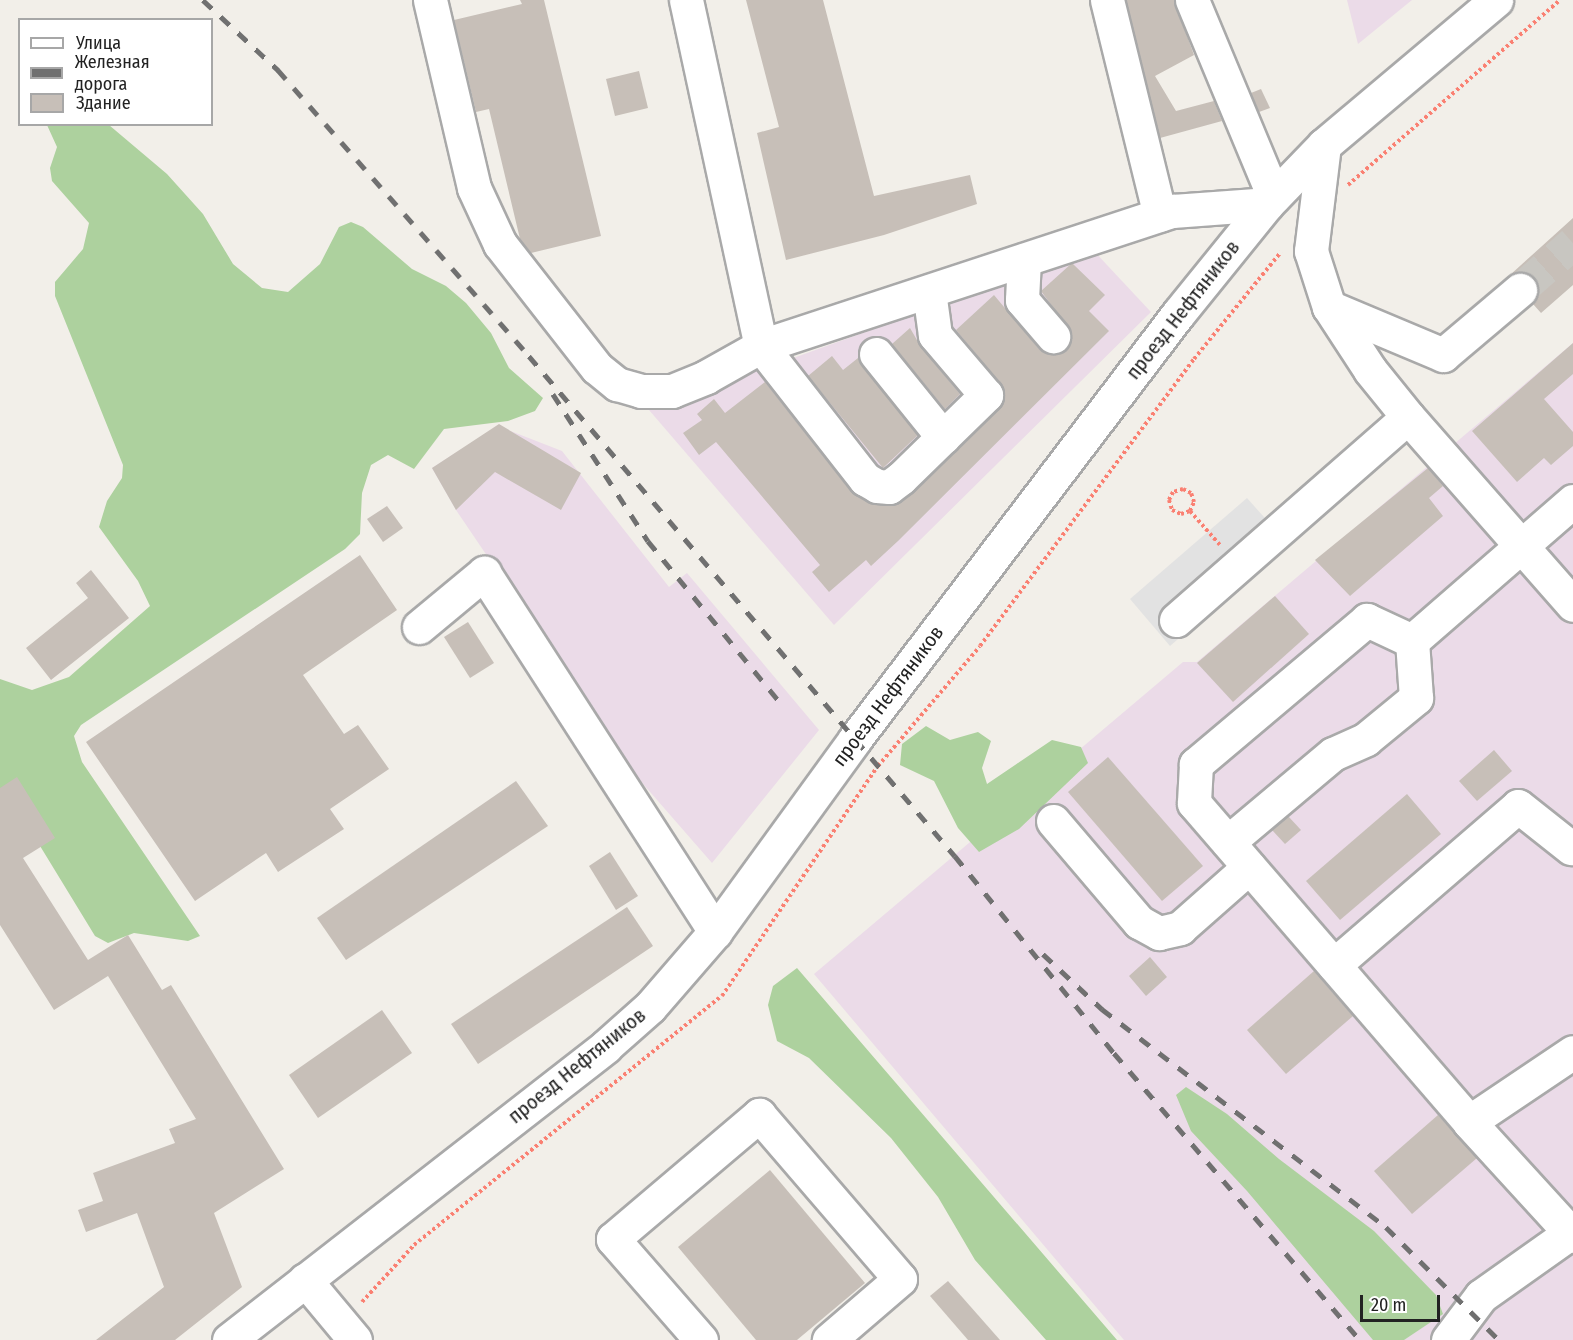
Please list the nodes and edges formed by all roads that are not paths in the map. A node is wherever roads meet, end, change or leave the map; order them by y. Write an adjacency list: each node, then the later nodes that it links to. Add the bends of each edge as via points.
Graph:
1 (430, 0): 14 (street, via 474,188 500,244 597,368 617,384 672,391)
2 (686, 0): 14 (street)
3 (1107, 0): 8 (street)
4 (1192, 0): 7 (street)
5 (1496, 0): 6 (street, проезд Нефтяников)
6 (1324, 145): 7 (street, проезд Нефтяников); 12 (street, via 1311,252)
7 (1270, 200): 8 (street); 27 (street, проезд Нефтяников, via 855,738)
8 (1160, 215): 9 (street)
9 (1024, 260): 11 (street); 13 (street, via 1022,300)
10 (1520, 290): 12 (street, via 1443,355)
11 (930, 291): 14 (street); 17 (street, via 935,335 986,395)
12 (1329, 307): 16 (street, via 1370,370)
13 (1053, 336)
14 (761, 346): 17 (street, via 866,479 878,486 890,487)
15 (876, 354): 17 (street)
16 (1408, 417): 19 (street); 21 (street)
17 (944, 437)
18 (1573, 501): 19 (street)
19 (1521, 545): 20 (street); 23 (street)
20 (1573, 606)
21 (1176, 620)
22 (420, 627): 27 (street, via 484,573)
23 (1412, 641): 26 (street, via 1416,698 1366,740 1332,754); 26 (street, via 1367,620 1196,764 1194,803)
24 (1053, 821): 26 (street, via 1139,922 1159,933 1180,928)
25 (1572, 849): 28 (street, via 1518,806)
26 (1239, 854): 28 (street)
27 (715, 932): 32 (street, проезд Нефтяников, via 650,1007 606,1046)
28 (1334, 965): 30 (street)
29 (1573, 1052): 30 (street)
30 (1469, 1122): 31 (street)
31 (1571, 1235): 37 (street, via 1481,1296)
32 (305, 1280): 33 (street); 34 (street, проезд Нефтяников)
33 (348, 1332)
34 (229, 1340)
35 (701, 1340): 36 (street, via 613,1239 759,1115 900,1279)
36 (829, 1340)
37 (1448, 1340)

